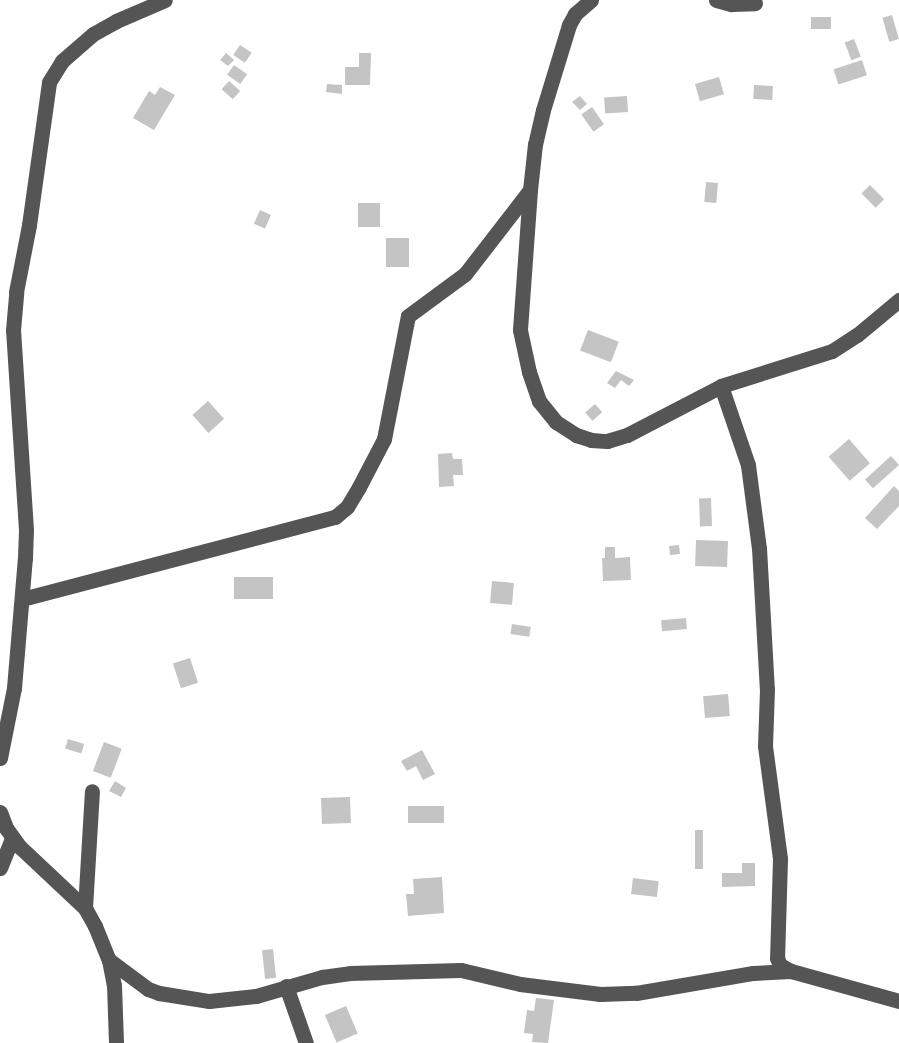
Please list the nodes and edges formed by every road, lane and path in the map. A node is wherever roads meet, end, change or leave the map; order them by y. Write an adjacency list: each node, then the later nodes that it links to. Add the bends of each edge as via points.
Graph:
1 (165, 0): 8 (street, via 93,34 62,61 49,82 16,292 14,330 26,530)
2 (591, 0): 5 (street, via 569,25 540,121)
3 (716, 0): 4 (street)
4 (755, 3)
5 (530, 190): 7 (street, via 520,330 539,401 556,422 576,435 608,441); 8 (street, via 465,274 408,316 384,439 347,507 335,517)
6 (899, 300): 7 (street, via 832,351)
7 (721, 386): 16 (street, via 743,446 753,497 764,612 765,746 780,859 776,949 780,965)
8 (22, 599): 9 (street, via 14,687)
9 (0, 758)
10 (92, 791): 14 (street)
11 (0, 812): 12 (street)
12 (12, 838): 13 (street); 14 (street)
13 (0, 868)
14 (85, 908): 15 (street)
15 (109, 960): 17 (street, via 137,983 159,993 210,1001 256,996); 19 (street)
16 (791, 971): 17 (street, via 636,993 600,994 520,984 461,970 350,973); 18 (street)
17 (286, 986): 20 (street)
18 (899, 1001)
19 (116, 1043)
20 (306, 1043)

